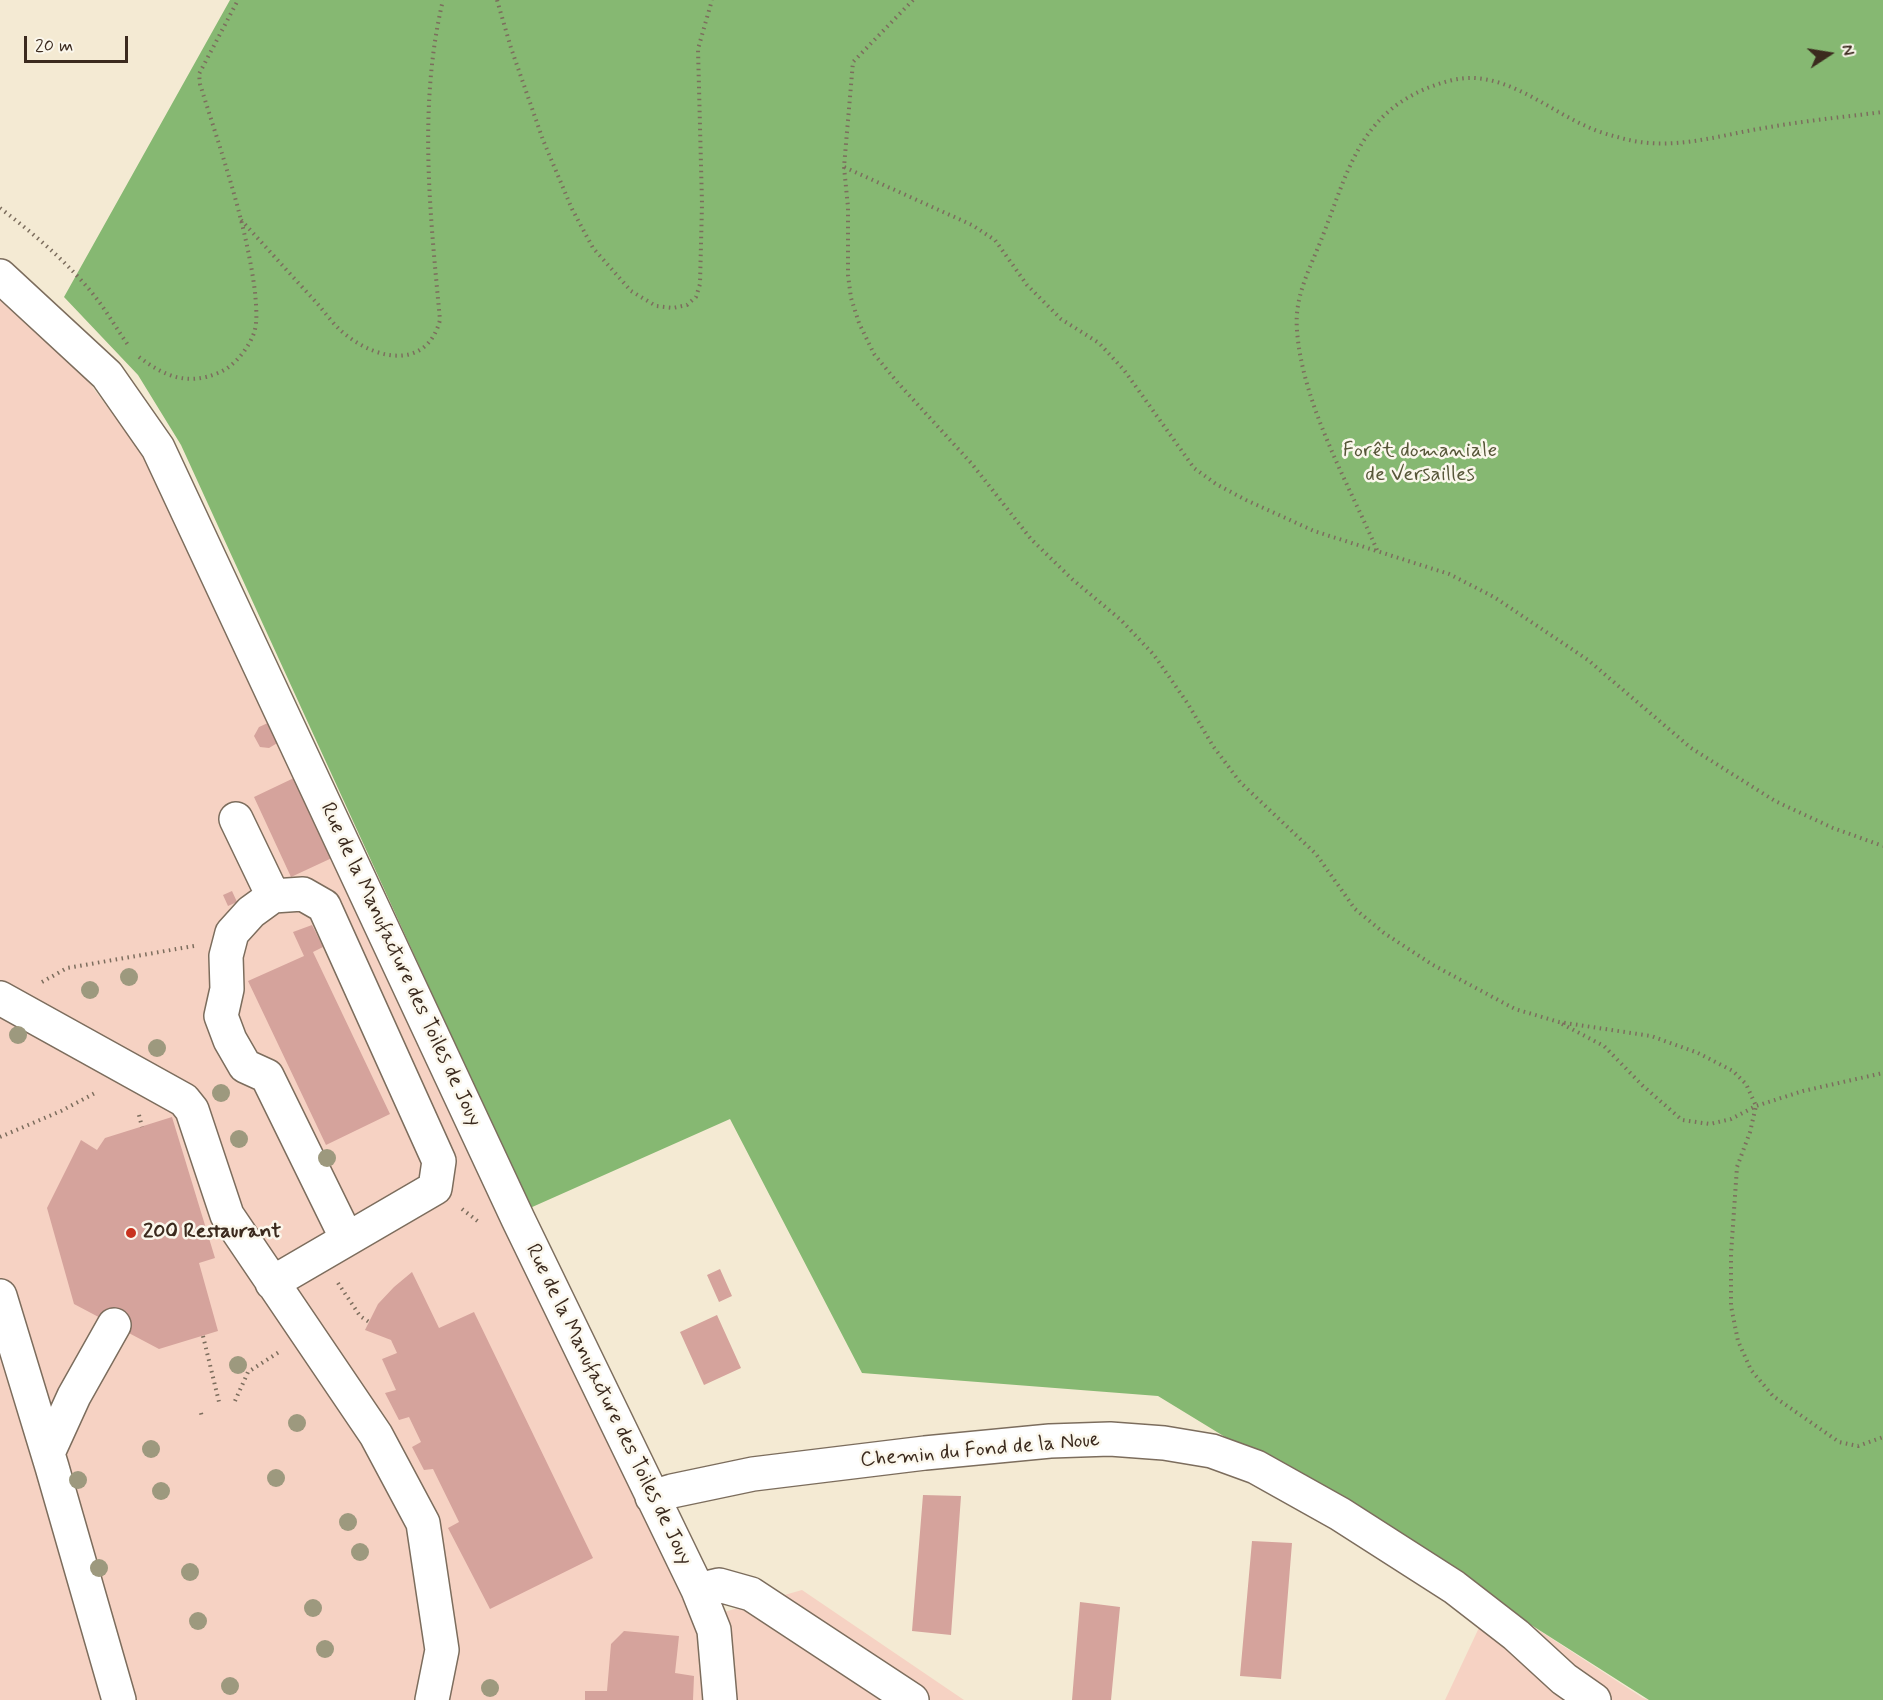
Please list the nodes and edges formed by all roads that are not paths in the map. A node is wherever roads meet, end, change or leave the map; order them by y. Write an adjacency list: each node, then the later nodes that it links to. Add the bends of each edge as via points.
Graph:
1 (0, 276): 10 (street, Rue de la Manufacture des Toiles de Jouy, via 106,375 158,448)
2 (236, 819): 3 (street)
3 (273, 896): 5 (street, via 232,933 221,1016 245,1066 267,1076); 5 (street, via 303,894 324,906 439,1161 435,1188)
4 (3, 1000): 6 (street, via 184,1100 192,1110 227,1215)
5 (347, 1239): 6 (street)
6 (272, 1283): 13 (street, via 376,1435 423,1524 442,1650)
7 (0, 1296): 9 (street)
8 (114, 1325): 9 (street, via 74,1396)
9 (48, 1453): 12 (street)
10 (652, 1497): 11 (street, Rue de la Manufacture des Toiles de Jouy); 16 (street, Chemin du Fond de la Noue, via 753,1474 1050,1441 1110,1439 1212,1451 1256,1467 1340,1514 1454,1587)
11 (698, 1590): 14 (street, Rue de la Manufacture des Toiles de Jouy, via 714,1630); 15 (street, via 719,1585 751,1594)
12 (119, 1700)
13 (432, 1700)
14 (720, 1700)
15 (912, 1700)
16 (1594, 1700)

